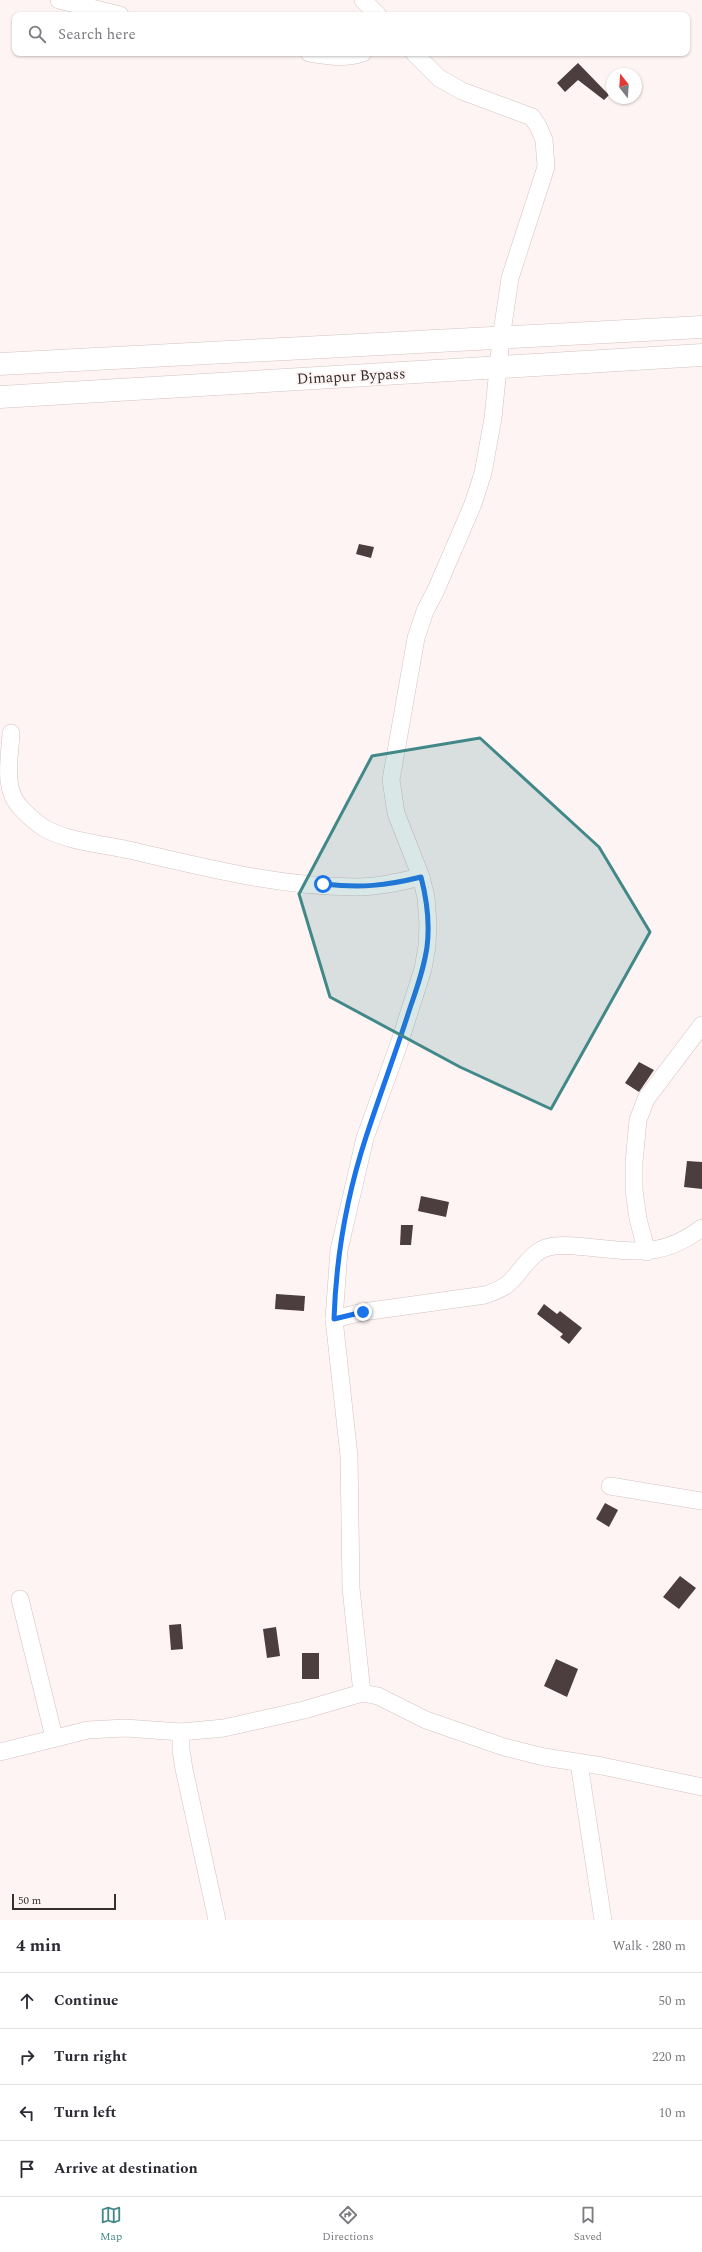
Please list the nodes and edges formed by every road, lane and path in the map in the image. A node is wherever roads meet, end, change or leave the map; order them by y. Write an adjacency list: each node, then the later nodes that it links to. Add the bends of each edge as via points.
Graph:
1 (58, 0): 3 (street)
2 (364, 0): 4 (street)
3 (108, 12)
4 (375, 12)
5 (328, 56): 6 (street)
6 (352, 56)
7 (417, 56): 9 (street, via 440,78 462,91 532,117 544,140 546,167 510,278)
8 (702, 327): 9 (highway, Dimapur Bypass)
9 (501, 338): 11 (highway, Dimapur Bypass); 12 (street)
10 (702, 355): 12 (highway, Dimapur Bypass)
11 (0, 364)
12 (498, 367): 13 (highway, Dimapur Bypass); 15 (street, via 493,418 483,473 473,504 425,611 416,638 393,766 391,780 396,813)
13 (0, 396)
14 (11, 733): 15 (street, via 9,783 12,797 44,828 71,838 223,871 292,882 355,887 385,886)
15 (421, 877): 19 (street, via 428,924 426,954 399,1044 363,1146 339,1250)
16 (702, 1025): 18 (street, via 646,1100 638,1120 634,1190 638,1219)
17 (702, 1228): 18 (street, via 673,1245)
18 (647, 1252): 19 (street, via 551,1246 541,1250 499,1290 485,1295 363,1312)
19 (334, 1319): 23 (street, via 349,1456 351,1588)
20 (610, 1486): 21 (street)
21 (702, 1501)
22 (20, 1599): 25 (street)
23 (362, 1693): 24 (street, via 304,1710 224,1728); 27 (street, via 378,1696 426,1720 504,1747)
24 (181, 1732): 25 (street, via 125,1728 88,1730); 29 (street, via 184,1769)
25 (54, 1737): 26 (street)
26 (0, 1752)
27 (579, 1763): 28 (street); 30 (street)
28 (702, 1787)
29 (217, 1920)
30 (604, 1920)

